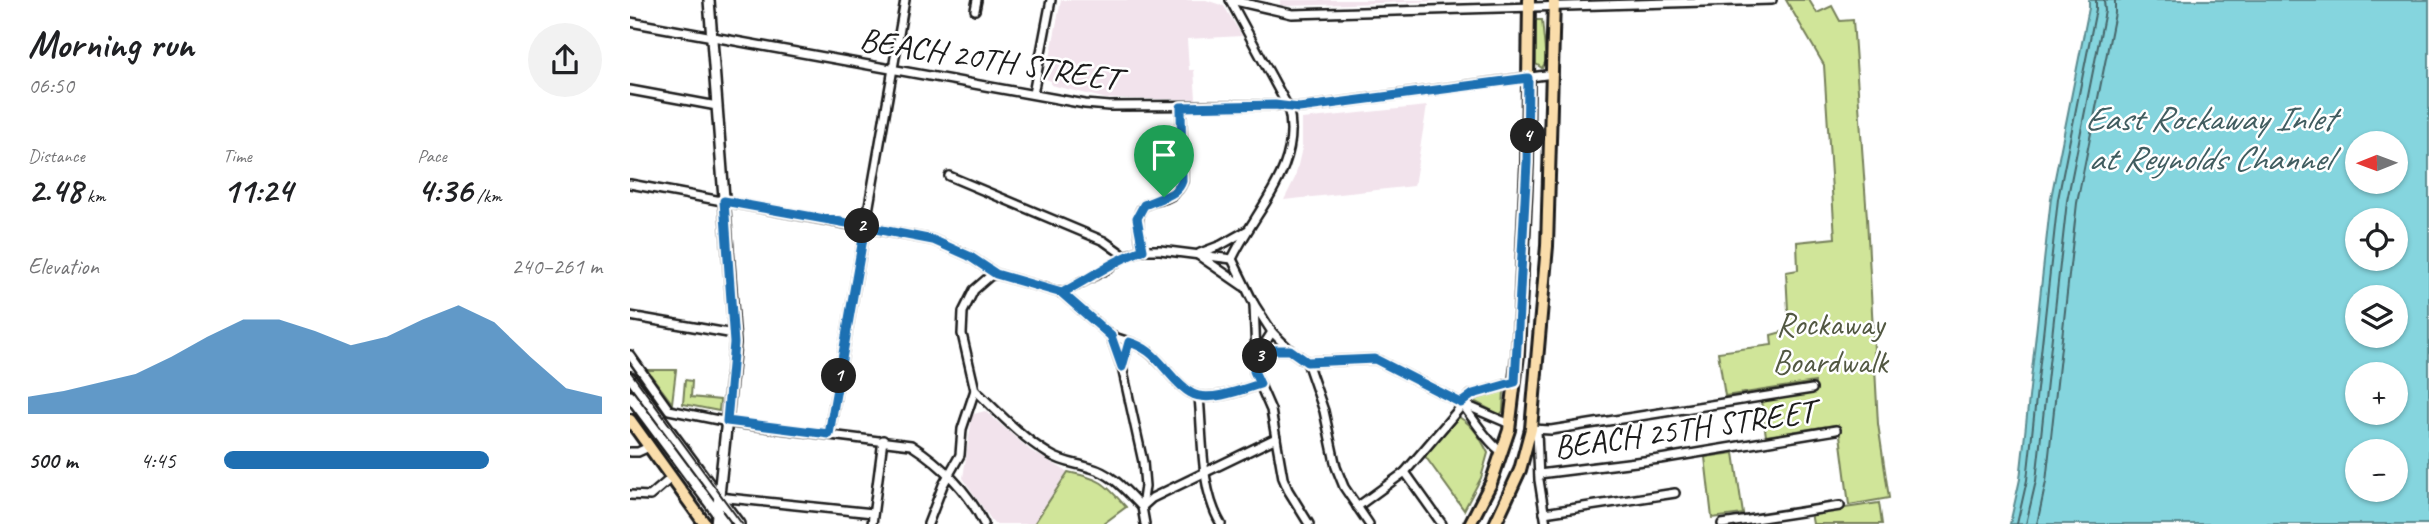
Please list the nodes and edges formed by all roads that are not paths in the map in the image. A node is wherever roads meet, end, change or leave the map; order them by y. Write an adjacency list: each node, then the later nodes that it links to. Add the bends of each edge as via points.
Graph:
1 (709, 0): 11 (street)
2 (905, 0): 12 (street)
3 (977, 0): 9 (street)
4 (1051, 0): 16 (street)
5 (1231, 0): 7 (street, via 1292,14); 19 (street)
6 (1772, 0): 8 (street)
7 (1529, 4): 8 (street); 14 (main road)
8 (1554, 4): 13 (main road)
9 (975, 10)
10 (630, 22): 11 (street, BEACH 20TH STREET)
11 (712, 36): 12 (street, BEACH 20TH STREET); 17 (street)
12 (894, 68): 16 (street, BEACH 20TH STREET); 23 (street)
13 (1553, 74): 14 (street, BEACH 20TH STREET); 54 (main road)
14 (1528, 78): 19 (street, BEACH 20TH STREET); 44 (main road)
15 (630, 90): 17 (street)
16 (1033, 94): 18 (street, BEACH 20TH STREET, via 1102,106)
17 (717, 106): 22 (street)
18 (1181, 107): 19 (street, BEACH 20TH STREET); 25 (street, via 1182,181 1172,194 1140,211 1137,225)
19 (1288, 107): 24 (street, via 1286,162)
20 (949, 176): 27 (street, via 1104,241)
21 (630, 184): 22 (street)
22 (724, 201): 23 (street); 35 (street)
23 (865, 227): 29 (street, via 933,240); 56 (street)
24 (1249, 228): 26 (street); 28 (street)
25 (1143, 250): 26 (street); 27 (street)
26 (1198, 254): 28 (street); 30 (street)
27 (1125, 256): 31 (street)
28 (1232, 258): 30 (street)
29 (996, 274): 31 (street); 47 (street, via 974,290 963,312 962,334)
30 (1245, 287): 32 (street)
31 (1062, 293): 36 (street)
32 (1254, 304): 34 (street); 40 (street)
33 (630, 316): 35 (street)
34 (1272, 332): 38 (street); 40 (street)
35 (734, 334): 52 (street)
36 (1111, 336): 37 (street); 42 (street)
37 (1129, 342): 42 (street); 49 (street, via 1148,349 1180,384)
38 (1290, 350): 40 (street, via 1267,351); 41 (street)
39 (630, 355): 52 (street, via 669,410)
40 (1256, 359): 45 (street, via 1254,371)
41 (1307, 362): 50 (street, via 1375,359); 72 (street, via 1336,467)
42 (1122, 367): 71 (street, via 1143,462)
43 (630, 377): 69 (street)
44 (1515, 382): 50 (street, via 1473,394); 53 (main road)
45 (1260, 384): 49 (street); 57 (street)
46 (1812, 388): 54 (street)
47 (975, 390): 65 (street, via 962,429 960,454); 71 (street, via 1033,444 1067,464 1112,477)
48 (630, 396): 73 (street)
49 (1199, 397): 62 (street)
50 (1461, 403): 53 (street); 61 (street); 63 (street)
51 (630, 420): 59 (main road)
52 (727, 421): 56 (street); 69 (street)
53 (1510, 424): 61 (main road)
54 (1534, 430): 64 (street); 89 (main road)
55 (1836, 430): 64 (street, BEACH 25TH STREET)
56 (829, 434): 58 (street)
57 (1276, 438): 62 (street); 85 (street, via 1288,490)
58 (883, 440): 65 (street, via 911,445); 74 (street)
59 (649, 447): 60 (street); 66 (main road)
60 (630, 452)
61 (1502, 452): 88 (main road)
62 (1206, 472): 71 (street); 84 (street, via 1210,503)
63 (1405, 472): 72 (street); 87 (street)
64 (1539, 474): 75 (street)
65 (949, 475): 81 (street); 82 (street)
66 (671, 478): 68 (street, via 649,496); 76 (main road)
67 (1675, 493): 75 (street)
68 (630, 495)
69 (718, 497): 73 (street); 74 (street); 79 (street)
70 (1840, 506): 91 (street)
71 (1142, 507): 83 (street)
72 (1357, 507): 86 (street)
73 (717, 513): 77 (street); 78 (street)
74 (873, 513): 80 (street)
75 (1544, 513): 90 (street)
76 (705, 524)
77 (716, 524)
78 (725, 524)
79 (739, 524)
80 (872, 524)
81 (928, 524)
82 (984, 524)
83 (1145, 524)
84 (1221, 524)
85 (1309, 524)
86 (1369, 524)
87 (1442, 524)
88 (1470, 524)
89 (1495, 524)
90 (1546, 524)
91 (1722, 524)

